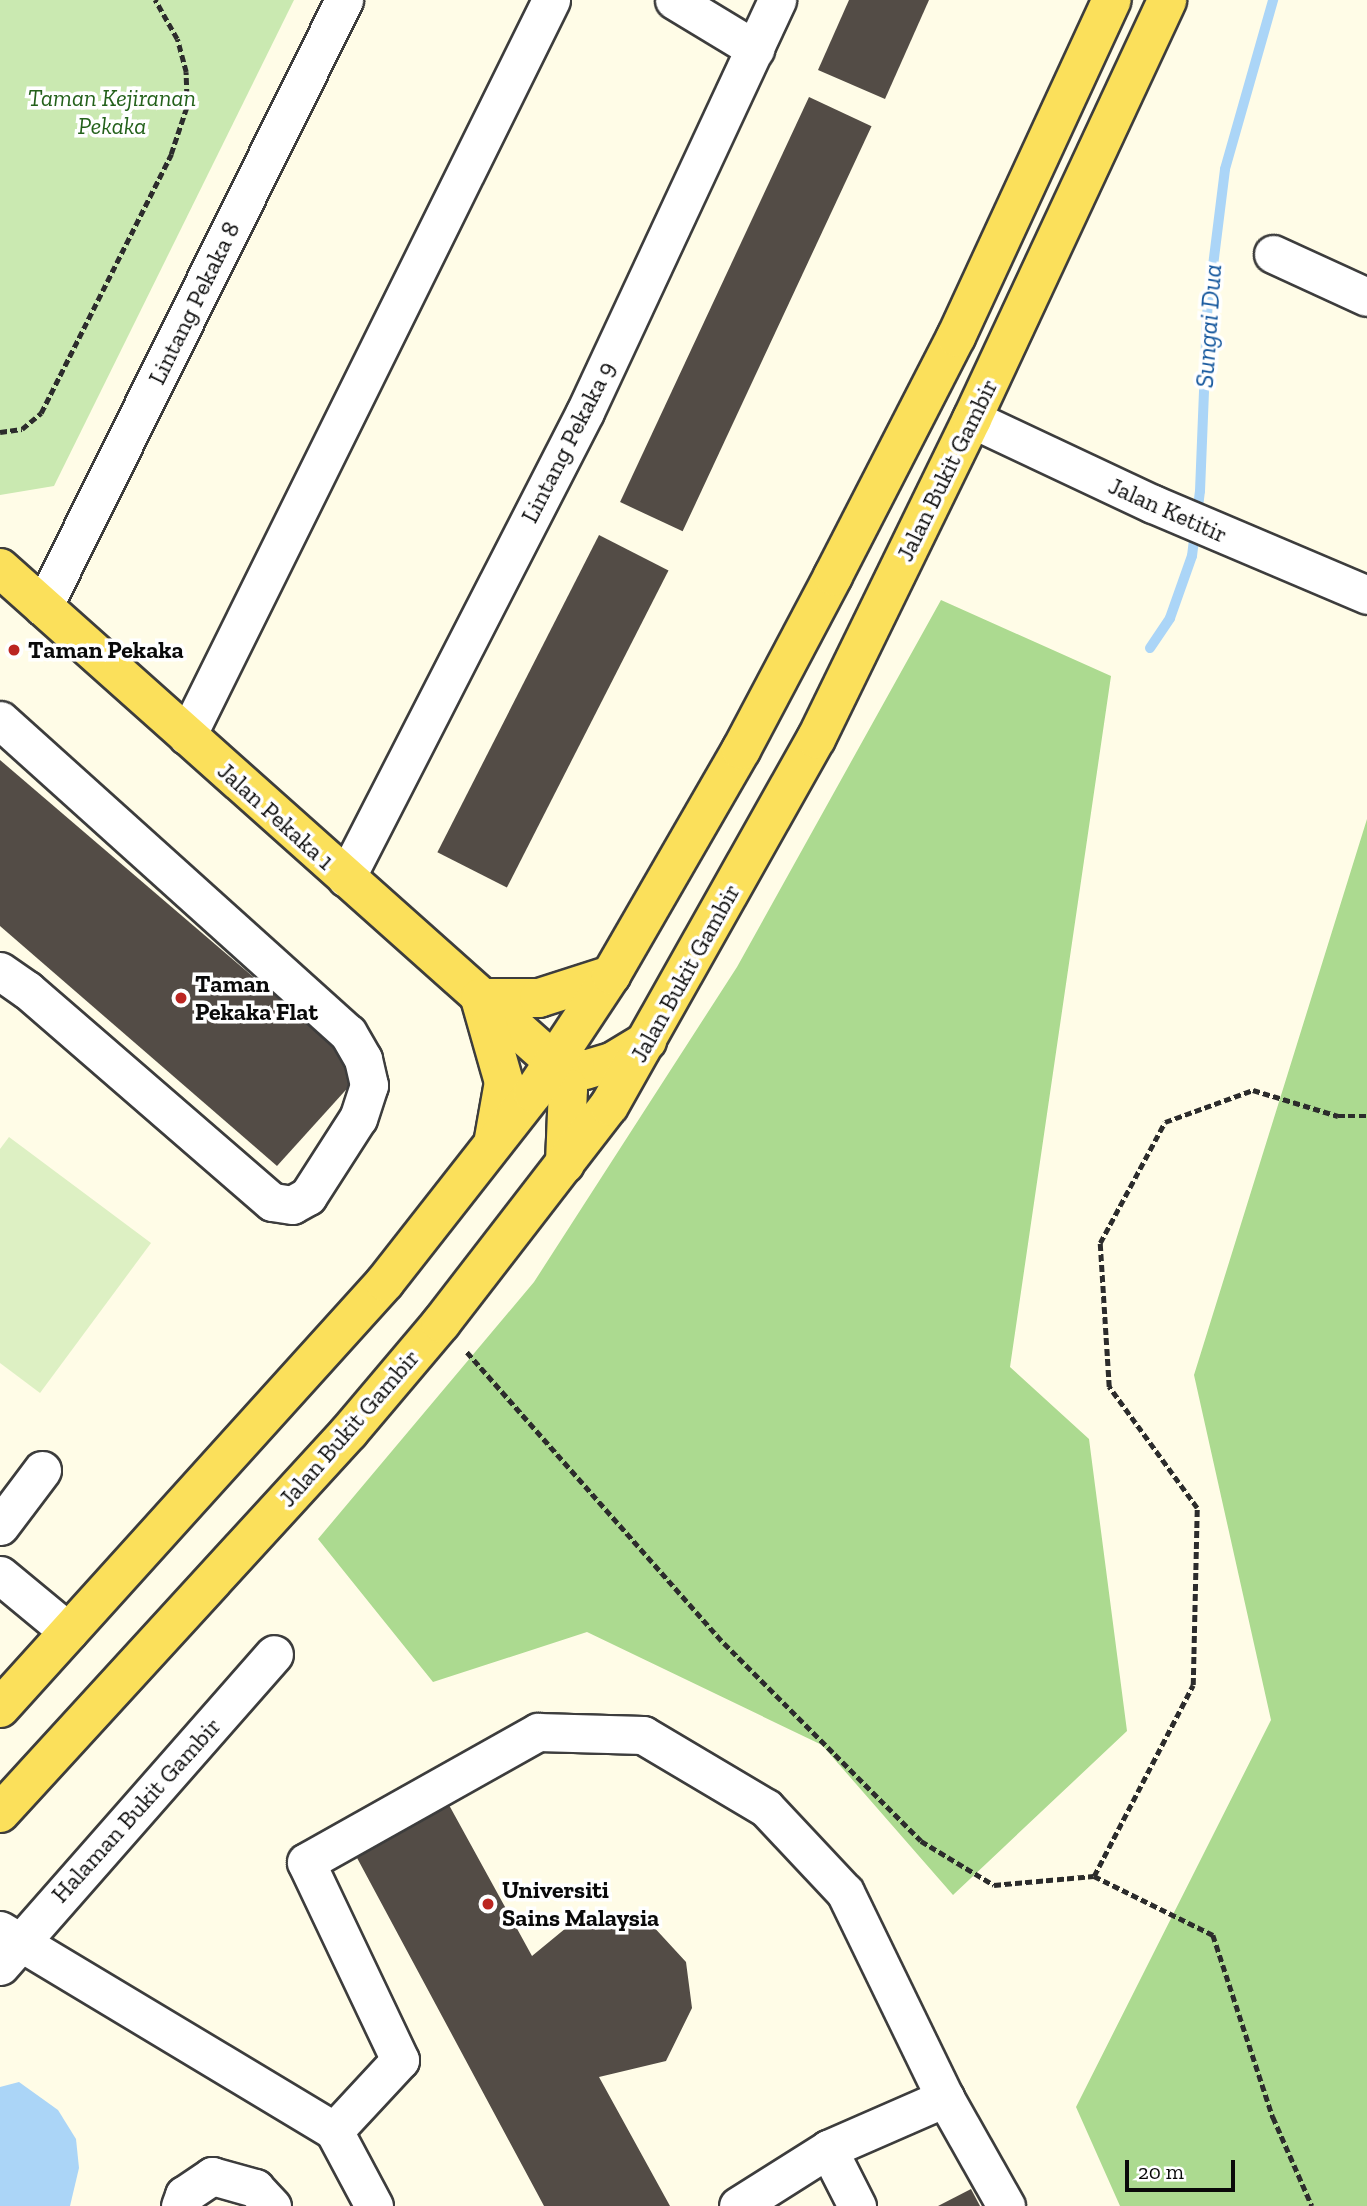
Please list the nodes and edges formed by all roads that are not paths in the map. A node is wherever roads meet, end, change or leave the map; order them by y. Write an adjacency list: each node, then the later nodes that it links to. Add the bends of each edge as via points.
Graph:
1 (344, 0): 13 (street, Lintang Pekaka 8)
2 (551, 0): 15 (street)
3 (674, 0): 7 (street)
4 (777, 0): 7 (street, Lintang Pekaka 9)
5 (1112, 0): 18 (main road, Jalan Bukit Gambir, via 956,337 741,750)
6 (1167, 0): 10 (main road, Jalan Bukit Gambir)
7 (755, 49): 16 (street, Lintang Pekaka 9, via 585,412)
8 (1273, 254): 9 (street)
9 (1367, 297)
10 (972, 419): 12 (street, Jalan Ketitir, via 1153,504); 20 (main road, Jalan Bukit Gambir, via 816,739)
11 (0, 568): 13 (main road, Jalan Pekaka 1)
12 (1367, 596)
13 (43, 607): 15 (main road, Jalan Pekaka 1)
14 (0, 720): 17 (street, via 348,1033 363,1059 369,1086 358,1118 308,1196 292,1205 272,1202)
15 (187, 736): 16 (main road, Jalan Pekaka 1)
16 (346, 878): 19 (main road, Jalan Pekaka 1)
17 (0, 971)
18 (611, 975): 19 (main road, via 540,998); 21 (main road, Jalan Bukit Gambir)
19 (480, 998): 21 (main road, Jalan Pekaka 1); 22 (main road, via 504,1082)
20 (647, 1041): 21 (main road, via 612,1062 585,1070); 23 (main road, Jalan Bukit Gambir)
21 (554, 1062): 22 (main road, Jalan Bukit Gambir); 23 (main road, via 568,1088 569,1148)
22 (492, 1148): 27 (main road, Jalan Bukit Gambir, via 385,1282)
23 (564, 1166): 30 (main road, Jalan Bukit Gambir, via 441,1323 312,1473)
24 (42, 1470): 25 (street)
25 (1, 1522)
26 (0, 1575): 27 (street)
27 (69, 1632): 29 (main road, Jalan Bukit Gambir)
28 (274, 1654): 31 (street, Halaman Bukit Gambir)
29 (0, 1708)
30 (0, 1813)
31 (6, 1946): 33 (street)
32 (945, 2098): 33 (street, via 845,1892 766,1808 643,1735 538,1732 306,1862 400,2060); 34 (street); 40 (street)
33 (334, 2131): 37 (street)
34 (828, 2149): 38 (street); 39 (street)
35 (180, 2206): 36 (street, via 184,2195 212,2176 255,2188)
36 (272, 2206)
37 (374, 2206)
38 (738, 2206)
39 (857, 2206)
40 (1006, 2206)

